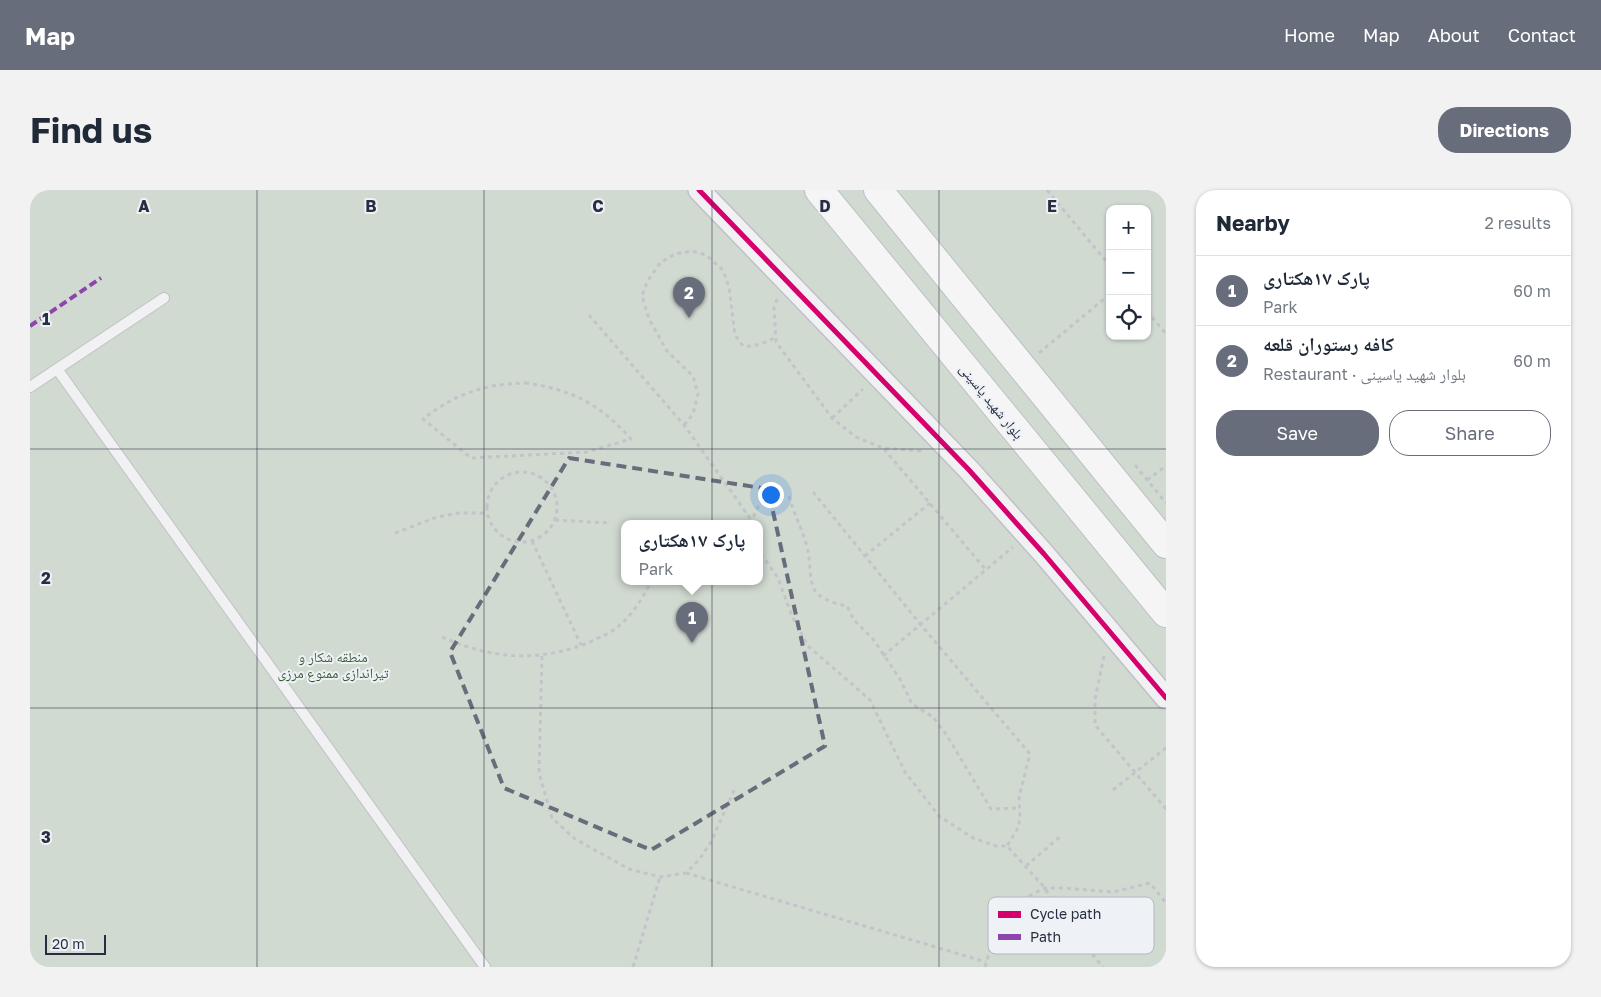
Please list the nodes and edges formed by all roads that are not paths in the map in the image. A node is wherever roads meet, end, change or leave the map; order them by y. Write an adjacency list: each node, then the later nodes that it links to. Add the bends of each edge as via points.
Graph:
1 (698, 190): 9 (street, via 970,470)
2 (819, 190): 8 (main road, بلوار شهید یاسینی)
3 (878, 190): 7 (main road)
4 (164, 298): 5 (lane)
5 (57, 369): 6 (lane); 10 (lane)
6 (30, 387)
7 (1166, 544)
8 (1166, 613)
9 (1166, 698)
10 (485, 967)

